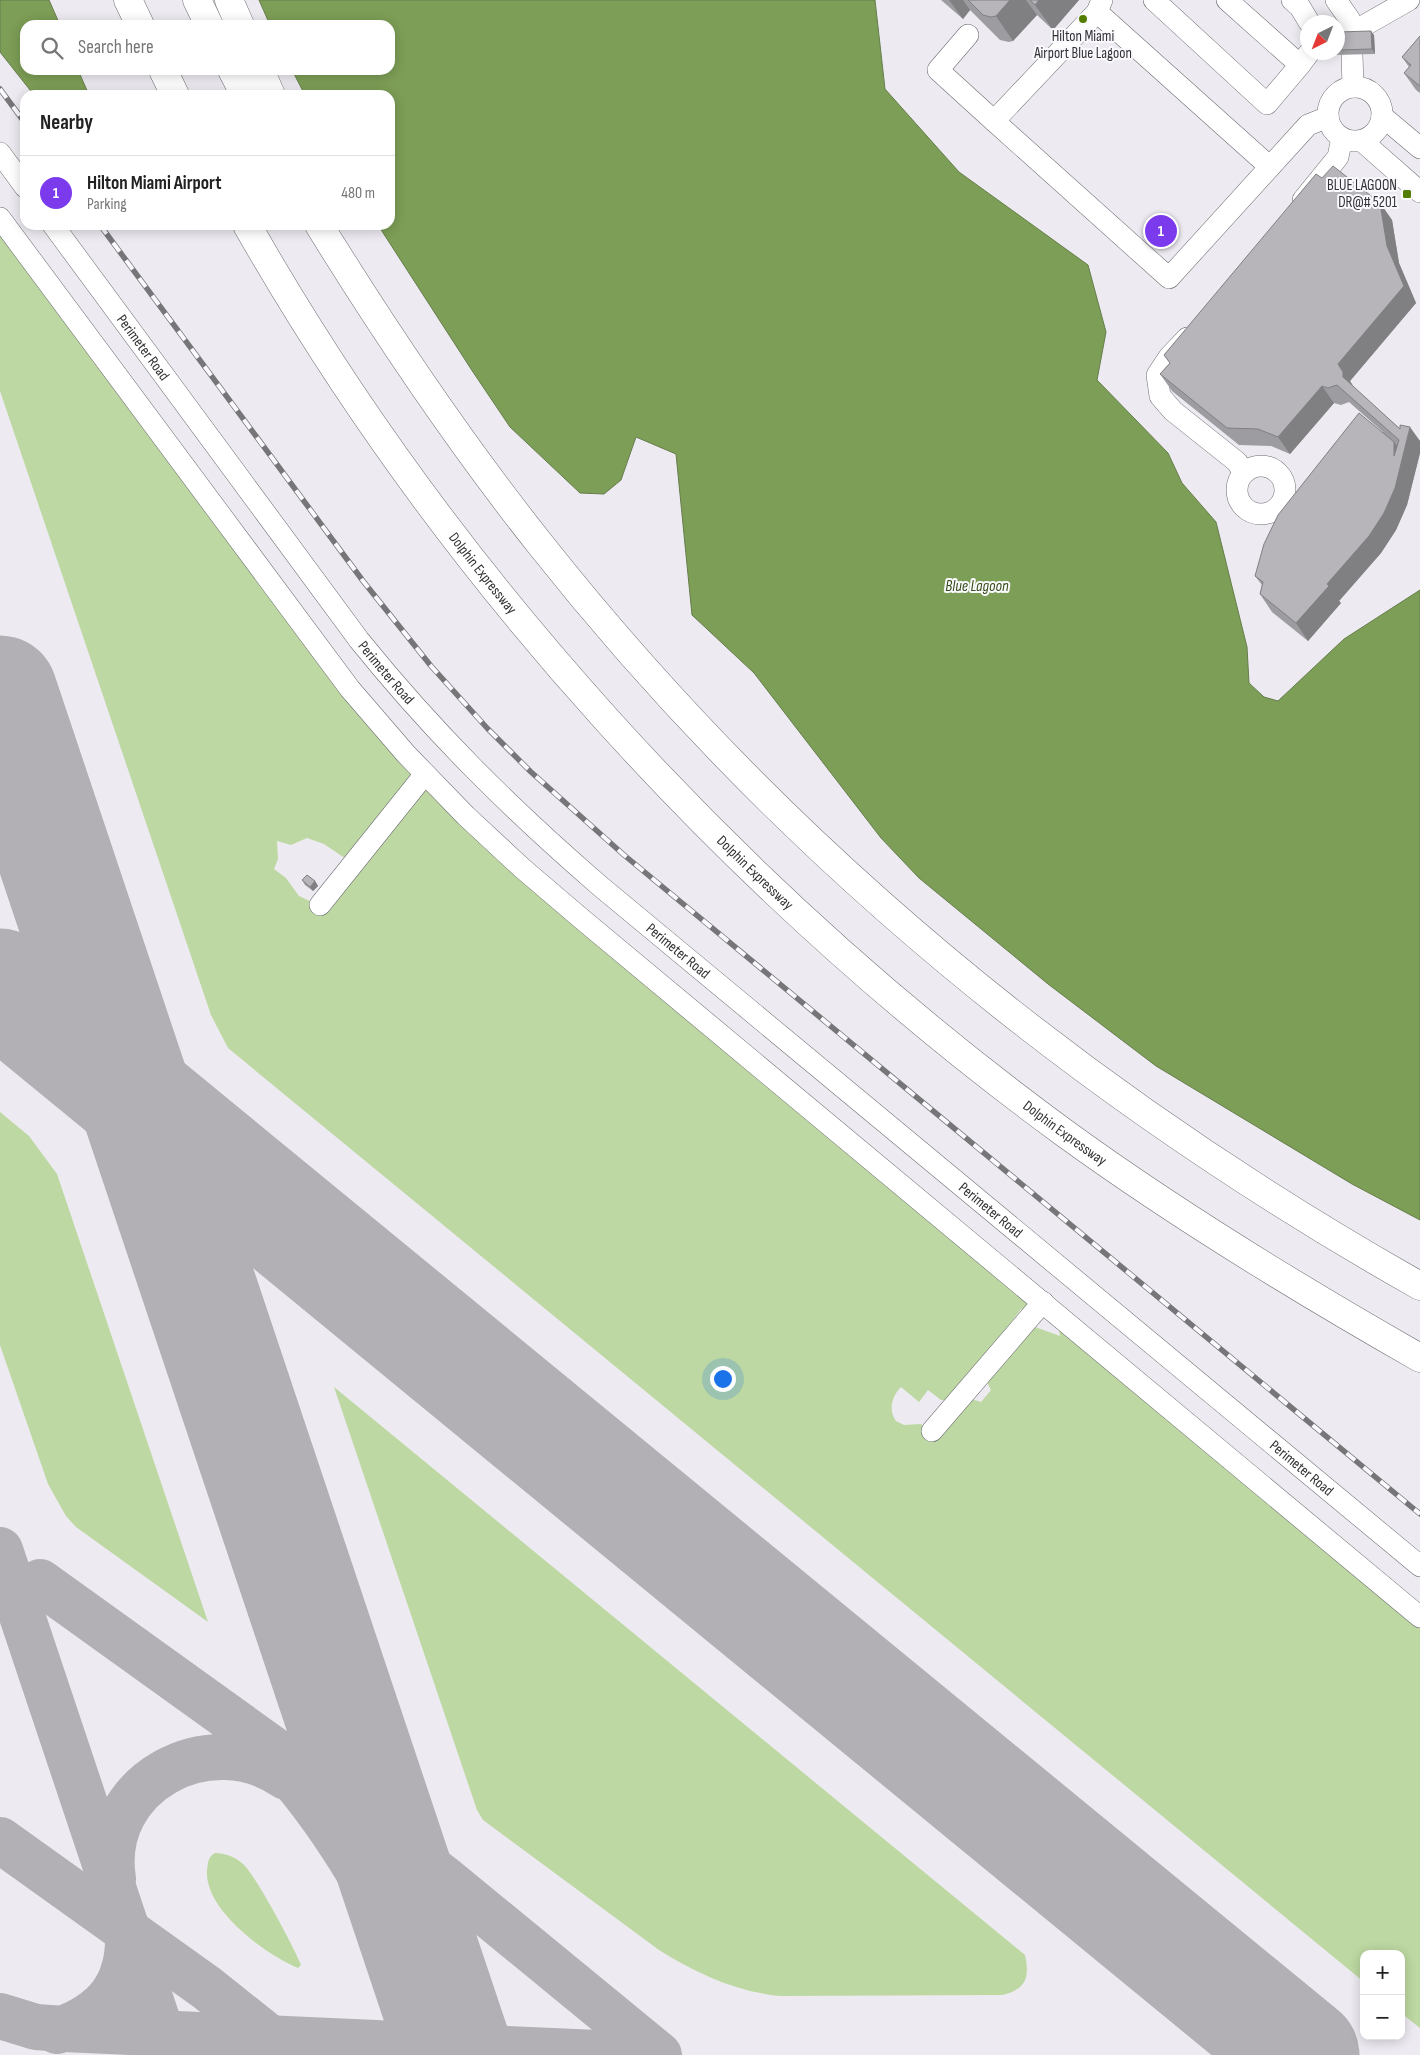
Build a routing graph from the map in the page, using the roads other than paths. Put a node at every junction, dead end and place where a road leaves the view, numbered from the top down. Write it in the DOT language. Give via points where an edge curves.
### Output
graph roads {
  1 [pos="128,0"];
  2 [pos="197,0"];
  3 [pos="229,0"];
  4 [pos="1154,0"];
  5 [pos="1227,0"];
  6 [pos="1292,0"];
  7 [pos="1336,0"];
  8 [pos="1409,0"];
  9 [pos="1100,6"];
  10 [pos="1305,15"];
  11 [pos="138,20"];
  12 [pos="207,20"];
  13 [pos="238,20"];
  14 [pos="968,35"];
  15 [pos="1351,41"];
  16 [pos="1300,54"];
  17 [pos="1303,60"];
  18 [pos="165,75"];
  19 [pos="235,75"];
  20 [pos="262,75"];
  21 [pos="1354,86"];
  22 [pos="173,90"];
  23 [pos="243,90"];
  24 [pos="269,90"];
  25 [pos="1382,116"];
  26 [pos="1328,117"];
  27 [pos="994,121"];
  28 [pos="1352,139"];
  29 [pos="1420,148"];
  30 [pos="0,154"];
  31 [pos="1270,167"];
  32 [pos="20,180"];
  33 [pos="1420,192"];
  34 [pos="1291,214"];
  35 [pos="0,218"];
  36 [pos="57,230"];
  37 [pos="250,230"];
  38 [pos="322,230"];
  39 [pos="332,230"];
  40 [pos="358,290"];
  41 [pos="1198,326"];
  42 [pos="1244,473"];
  43 [pos="425,774"];
  44 [pos="320,905"];
  45 [pos="1420,1286"];
  46 [pos="1043,1302"];
  47 [pos="1420,1358"];
  48 [pos="932,1431"];
  49 [pos="1420,1566"];
  50 [pos="1420,1617"];
  1 -- 11 [label="highway"];
  2 -- 12 [label="highway"];
  3 -- 13 [label="highway"];
  4 -- 17 [label="street" via="1267,104"];
  5 -- 16 [label="street"];
  6 -- 10 [label="street"];
  7 -- 15 [label="street" via="1350,20"];
  8 -- 15 [label="street"];
  9 -- 27 [label="street"];
  9 -- 31 [label="street"];
  14 -- 27 [label="street" via="938,70"];
  15 -- 21 [label="street"];
  18 -- 22 [label="highway"];
  19 -- 23 [label="highway"];
  20 -- 24 [label="highway"];
  21 -- 25 [label="street" via="1371,92 1377,98"];
  21 -- 26 [label="street" via="1345,88 1332,100"];
  25 -- 28 [label="street" via="1375,132"];
  25 -- 29 [label="street"];
  26 -- 28 [label="street" via="1330,126"];
  26 -- 31 [label="street" via="1308,125"];
  27 -- 31 [label="street" via="1169,278"];
  28 -- 33 [label="street"];
  28 -- 34 [label="street"];
  30 -- 32 [label="street"];
  35 -- 43 [label="street" via="332,666"];
  36 -- 49 [label="street, Perimeter Road" via="359,640 467,763 600,886"];
  37 -- 47 [label="highway, Dolphin Expressway" via="350,390 475,561 578,687 650,766 797,912 892,997 1061,1131 1245,1255"];
  38 -- 40 [label="highway"];
  39 -- 40 [label="highway"];
  40 -- 45 [label="highway" via="471,454 578,590 671,698 813,842 927,946 1103,1084 1252,1187"];
  41 -- 42 [label="street" via="1168,357 1157,374 1160,396 1173,411 1237,462"];
  43 -- 44 [label="street"];
  43 -- 46 [label="street" via="522,868"];
  46 -- 48 [label="street"];
  46 -- 50 [label="street"];
}
